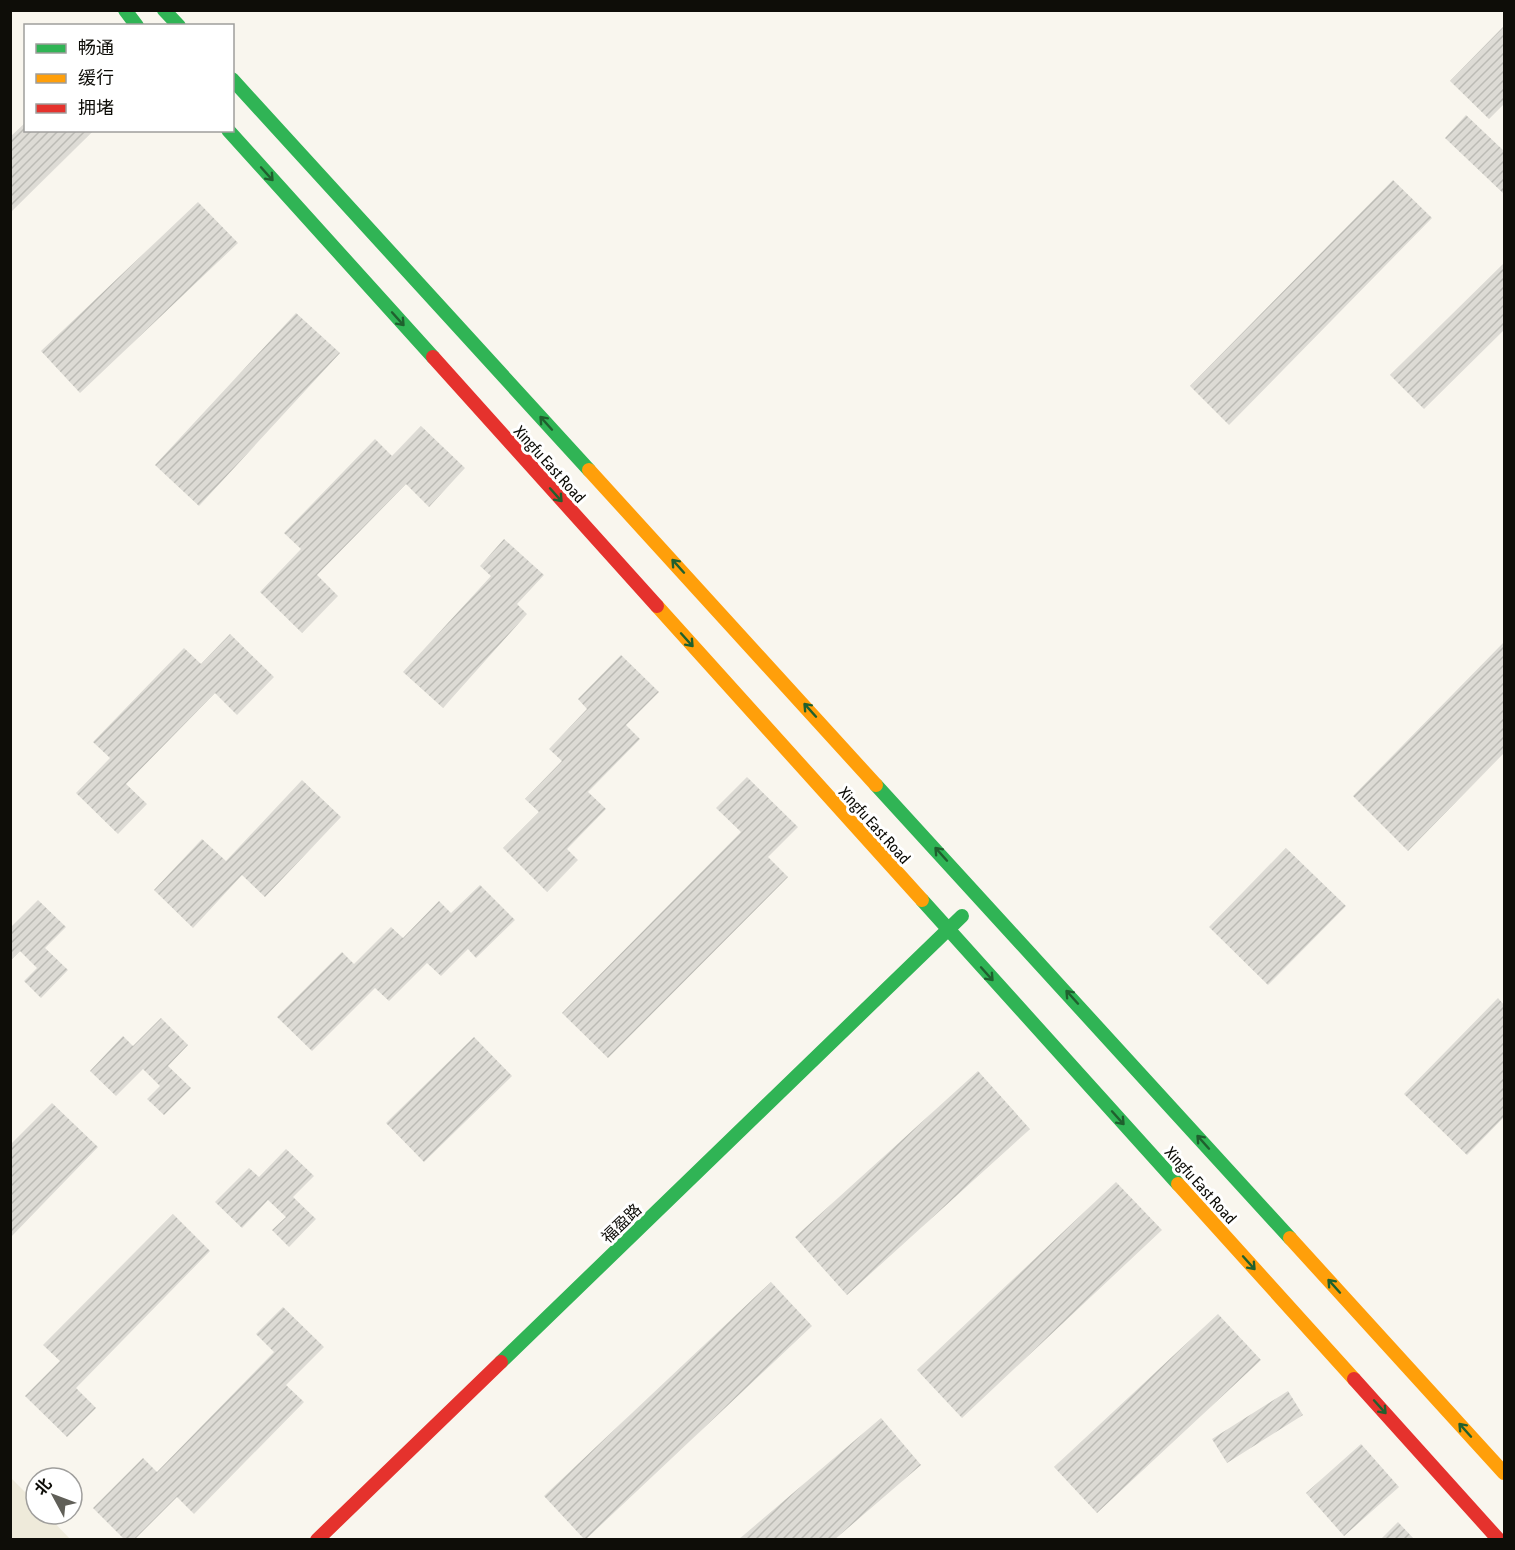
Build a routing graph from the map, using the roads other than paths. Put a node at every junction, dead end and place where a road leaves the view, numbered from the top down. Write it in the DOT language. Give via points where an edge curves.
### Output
graph roads {
  1 [pos="125,10"];
  2 [pos="164,10"];
  3 [pos="136,24"];
  4 [pos="177,24"];
  5 [pos="234,81"];
  6 [pos="230,132"];
  7 [pos="981,897"];
  8 [pos="948,930"];
  9 [pos="1504,1473"];
  10 [pos="317,1539"];
  11 [pos="1499,1539"];
  1 -- 3 [label="street"];
  2 -- 4 [label="street"];
  7 -- 5 [label="street, Xingfu East Road, one-way"];
  6 -- 8 [label="street, Xingfu East Road, one-way"];
  7 -- 8 [label="street, 福盈路"];
  9 -- 7 [label="street, Xingfu East Road, one-way"];
  8 -- 10 [label="street, 福盈路"];
  8 -- 11 [label="street, Xingfu East Road, one-way"];
}
